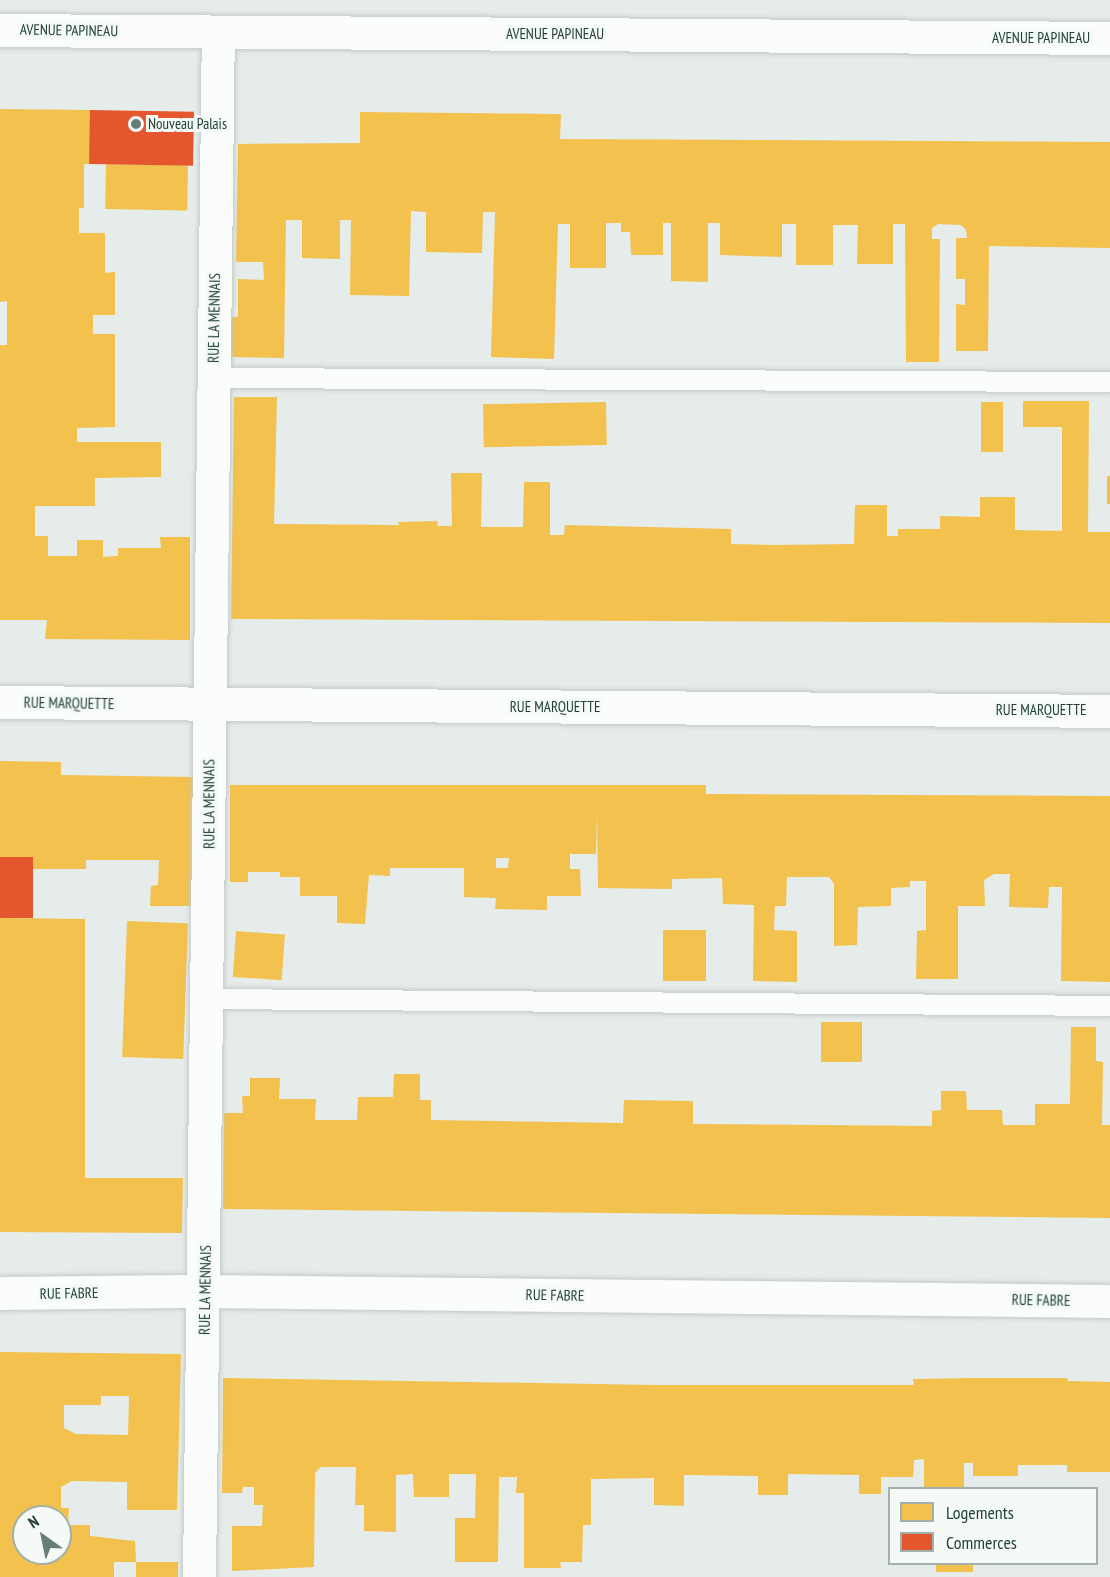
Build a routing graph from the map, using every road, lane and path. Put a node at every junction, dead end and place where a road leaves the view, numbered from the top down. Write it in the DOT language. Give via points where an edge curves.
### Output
graph roads {
  1 [pos="0,30"];
  2 [pos="218,32"];
  3 [pos="1110,38"];
  4 [pos="213,378"];
  5 [pos="1110,382"];
  6 [pos="0,702"];
  7 [pos="210,704"];
  8 [pos="1110,711"];
  9 [pos="207,999"];
  10 [pos="1110,1006"];
  11 [pos="205,1291"];
  12 [pos="0,1293"];
  13 [pos="1110,1301"];
  14 [pos="199,1577"];
  1 -- 2 [label="street, AVENUE PAPINEAU"];
  2 -- 3 [label="street, AVENUE PAPINEAU"];
  2 -- 4 [label="street, RUE LA MENNAIS"];
  4 -- 5 [label="lane"];
  4 -- 7 [label="street, RUE LA MENNAIS"];
  6 -- 7 [label="street, RUE MARQUETTE"];
  7 -- 8 [label="street, RUE MARQUETTE"];
  7 -- 9 [label="street, RUE LA MENNAIS"];
  9 -- 10 [label="lane"];
  9 -- 11 [label="street, RUE LA MENNAIS"];
  11 -- 12 [label="street, RUE FABRE"];
  11 -- 13 [label="street, RUE FABRE"];
  11 -- 14 [label="street, RUE LA MENNAIS"];
}
